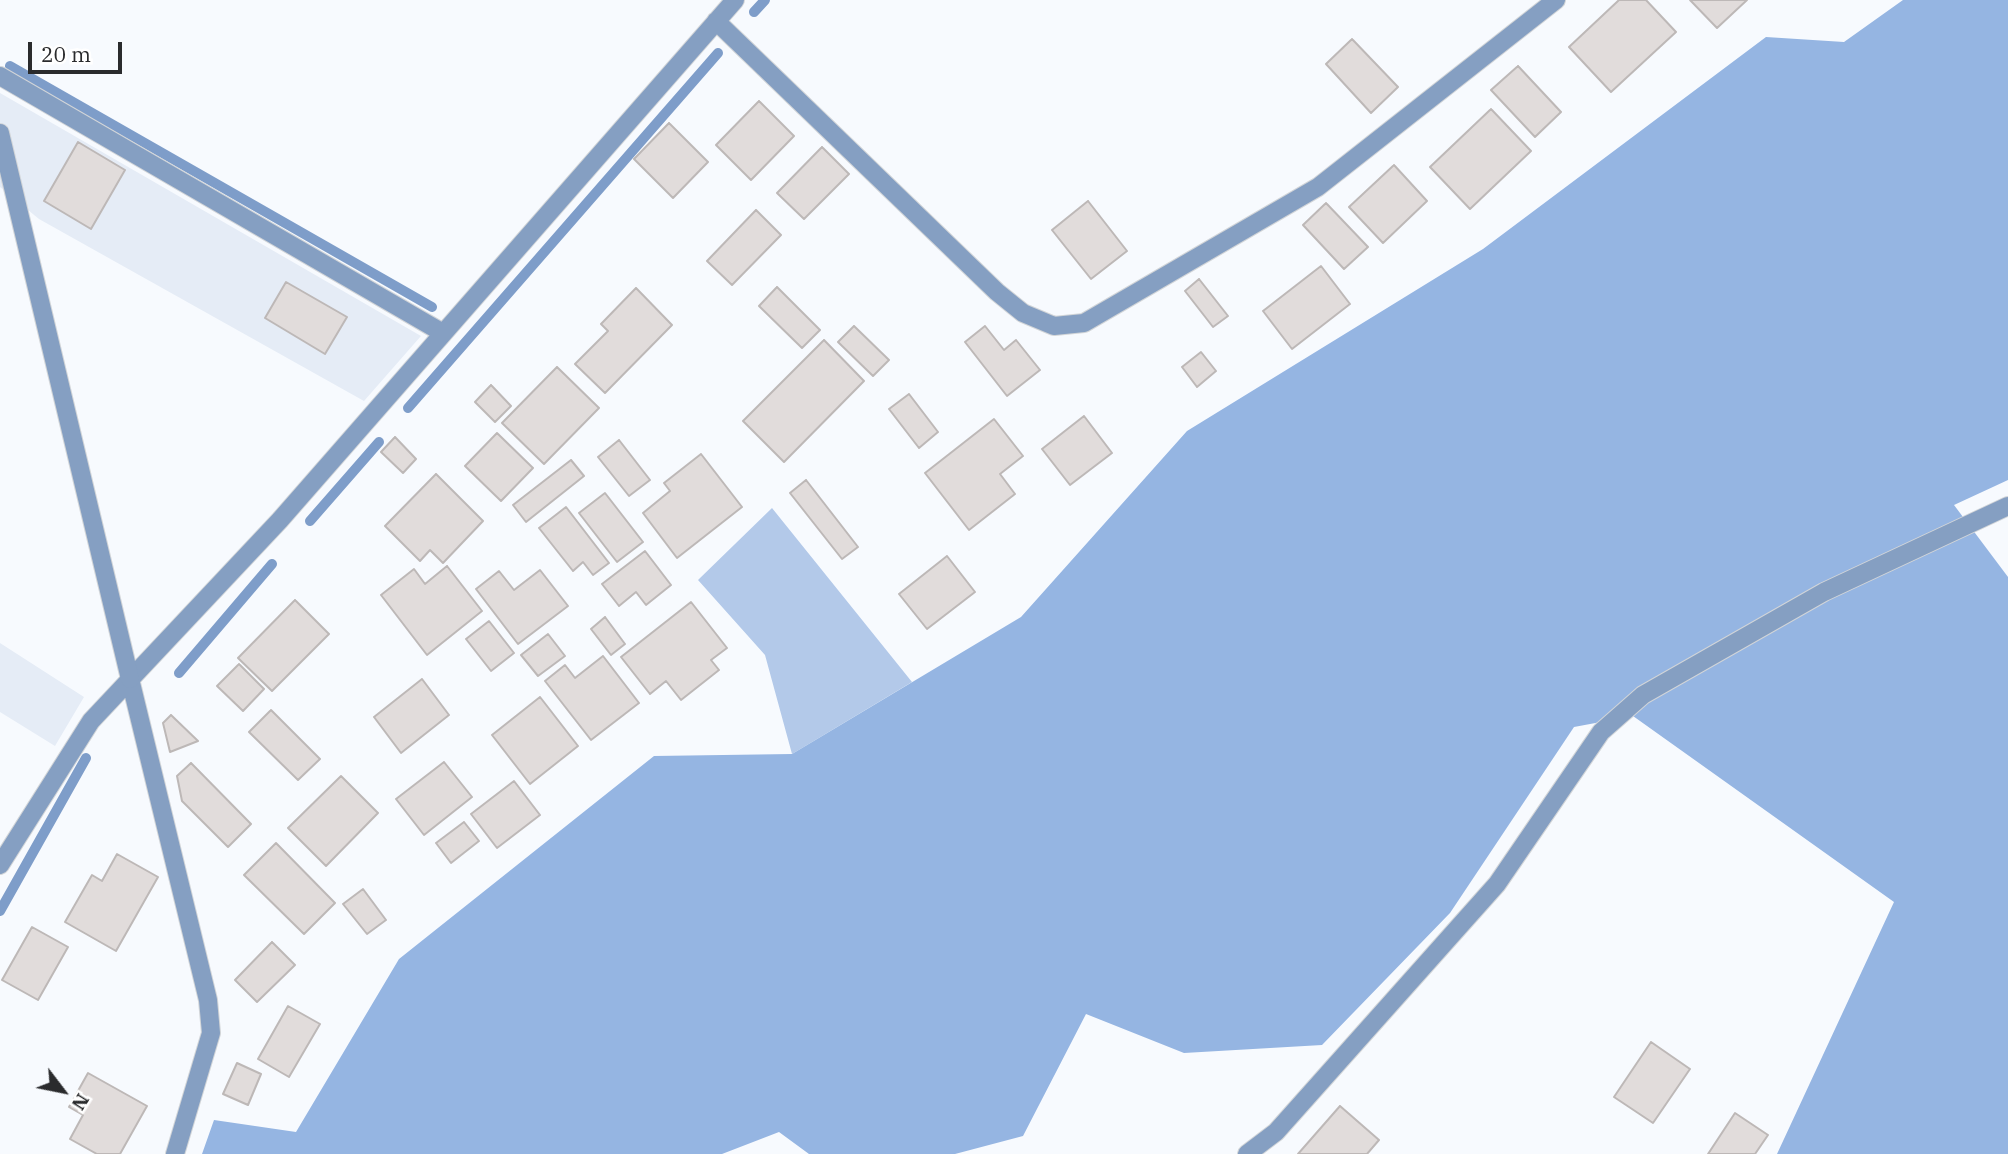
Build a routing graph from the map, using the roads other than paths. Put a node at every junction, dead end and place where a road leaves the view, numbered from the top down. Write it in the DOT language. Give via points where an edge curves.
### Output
graph roads {
  1 [pos="735,0"];
  2 [pos="1556,0"];
  3 [pos="716,21"];
  4 [pos="0,76"];
  5 [pos="0,133"];
  6 [pos="443,333"];
  7 [pos="2008,506"];
  8 [pos="130,680"];
  9 [pos="0,865"];
  10 [pos="175,1154"];
  11 [pos="1247,1154"];
  1 -- 3 [label="street"];
  2 -- 3 [label="street" via="1318,187 1084,323 1054,326 1023,313 998,292"];
  3 -- 6 [label="street"];
  4 -- 6 [label="street"];
  5 -- 8 [label="street"];
  6 -- 8 [label="street" via="280,520"];
  7 -- 11 [label="street" via="1824,592 1643,695 1601,732 1480,905 1276,1132"];
  8 -- 9 [label="street" via="91,721"];
  8 -- 10 [label="street" via="208,1000 211,1033"];
}
